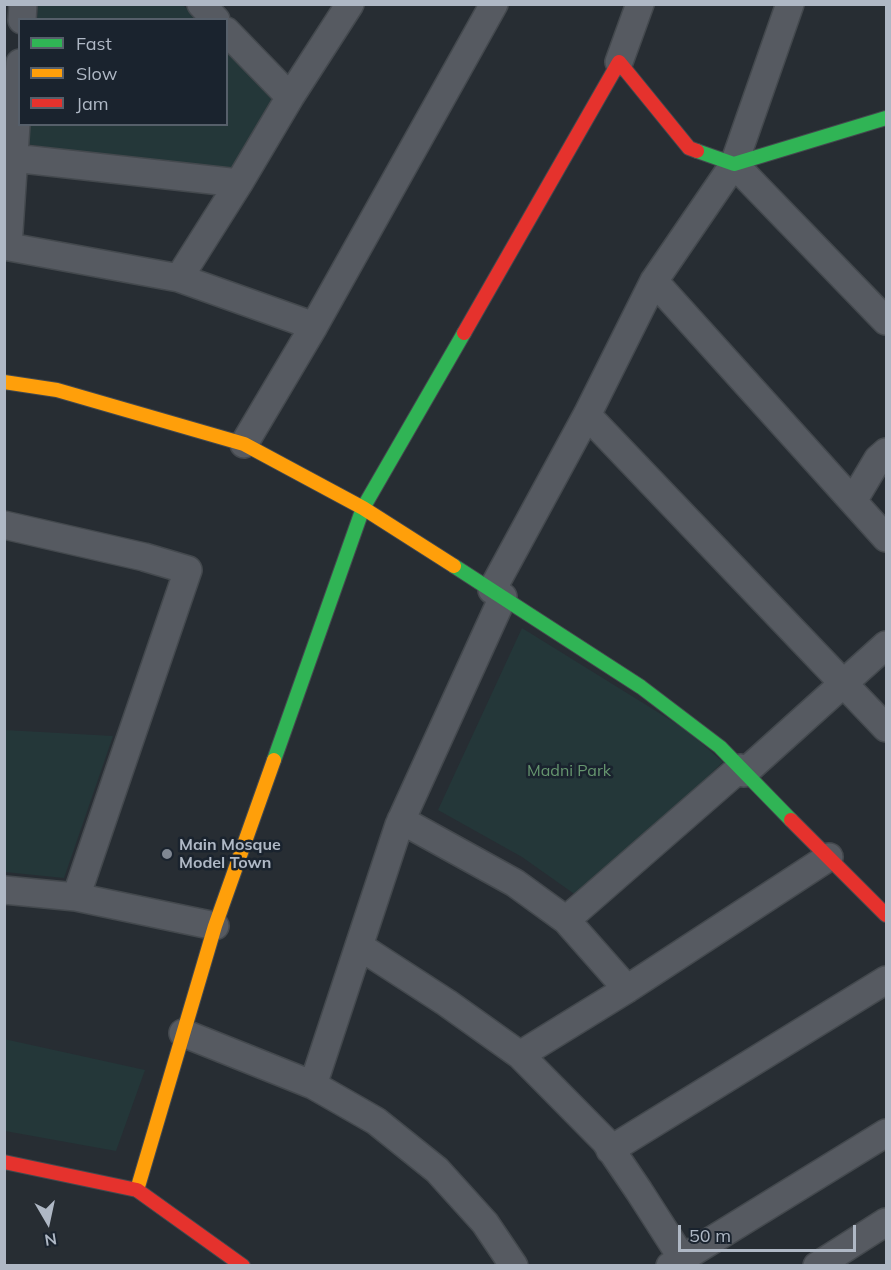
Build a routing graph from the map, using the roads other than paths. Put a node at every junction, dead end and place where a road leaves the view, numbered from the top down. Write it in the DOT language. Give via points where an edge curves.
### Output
graph roads {
  1 [pos="201,4"];
  2 [pos="350,4"];
  3 [pos="495,4"];
  4 [pos="640,4"];
  5 [pos="790,4"];
  6 [pos="214,18"];
  7 [pos="228,33"];
  8 [pos="619,62"];
  9 [pos="18,90"];
  10 [pos="290,97"];
  11 [pos="886,118"];
  12 [pos="13,158"];
  13 [pos="734,164"];
  14 [pos="239,183"];
  15 [pos="6,246"];
  16 [pos="179,278"];
  17 [pos="654,281"];
  18 [pos="886,321"];
  19 [pos="314,326"];
  20 [pos="4,382"];
  21 [pos="587,415"];
  22 [pos="244,444"];
  23 [pos="886,452"];
  24 [pos="853,501"];
  25 [pos="363,508"];
  26 [pos="4,525"];
  27 [pos="886,538"];
  28 [pos="497,593"];
  29 [pos="886,645"];
  30 [pos="844,683"];
  31 [pos="886,728"];
  32 [pos="742,770"];
  33 [pos="401,820"];
  34 [pos="829,857"];
  35 [pos="4,890"];
  36 [pos="76,897"];
  37 [pos="886,915"];
  38 [pos="566,920"];
  39 [pos="215,926"];
  40 [pos="359,946"];
  41 [pos="886,980"];
  42 [pos="627,988"];
  43 [pos="183,1033"];
  44 [pos="520,1055"];
  45 [pos="313,1084"];
  46 [pos="886,1133"];
  47 [pos="610,1150"];
  48 [pos="4,1162"];
  49 [pos="137,1190"];
  50 [pos="886,1222"];
  51 [pos="676,1262"];
  52 [pos="243,1266"];
  53 [pos="514,1266"];
  54 [pos="817,1266"];
  1 -- 6 [label="street"];
  2 -- 10 [label="street"];
  3 -- 19 [label="street"];
  4 -- 8 [label="street"];
  5 -- 13 [label="street"];
  7 -- 10 [label="street"];
  8 -- 13 [label="street" via="689,148"];
  8 -- 25 [label="street"];
  9 -- 12 [label="street"];
  10 -- 14 [label="street"];
  11 -- 13 [label="street"];
  12 -- 14 [label="street"];
  12 -- 15 [label="street"];
  13 -- 17 [label="street"];
  13 -- 18 [label="street"];
  14 -- 16 [label="street"];
  15 -- 16 [label="street"];
  16 -- 19 [label="street"];
  17 -- 21 [label="street"];
  17 -- 24 [label="street"];
  19 -- 22 [label="street"];
  20 -- 22 [label="street" via="57,390"];
  21 -- 28 [label="street"];
  21 -- 30 [label="street"];
  22 -- 25 [label="street"];
  23 -- 24 [label="street"];
  24 -- 27 [label="street"];
  25 -- 28 [label="street"];
  25 -- 39 [label="street"];
  26 -- 36 [label="street" via="188,570"];
  28 -- 32 [label="street" via="641,687 720,747"];
  28 -- 33 [label="street"];
  29 -- 30 [label="street"];
  30 -- 31 [label="street"];
  30 -- 32 [label="street"];
  32 -- 34 [label="street"];
  32 -- 38 [label="street"];
  33 -- 38 [label="street" via="515,883"];
  33 -- 40 [label="street"];
  34 -- 37 [label="street"];
  34 -- 42 [label="street"];
  35 -- 36 [label="street"];
  36 -- 39 [label="street"];
  38 -- 42 [label="street"];
  39 -- 43 [label="street"];
  40 -- 44 [label="street"];
  40 -- 45 [label="street"];
  41 -- 47 [label="street"];
  42 -- 44 [label="street"];
  43 -- 45 [label="street"];
  43 -- 49 [label="street"];
  44 -- 47 [label="street"];
  45 -- 53 [label="street" via="376,1121 437,1170 485,1223"];
  46 -- 51 [label="street"];
  47 -- 51 [label="street" via="639,1191"];
  48 -- 49 [label="street"];
  49 -- 52 [label="street"];
  50 -- 54 [label="street"];
}
